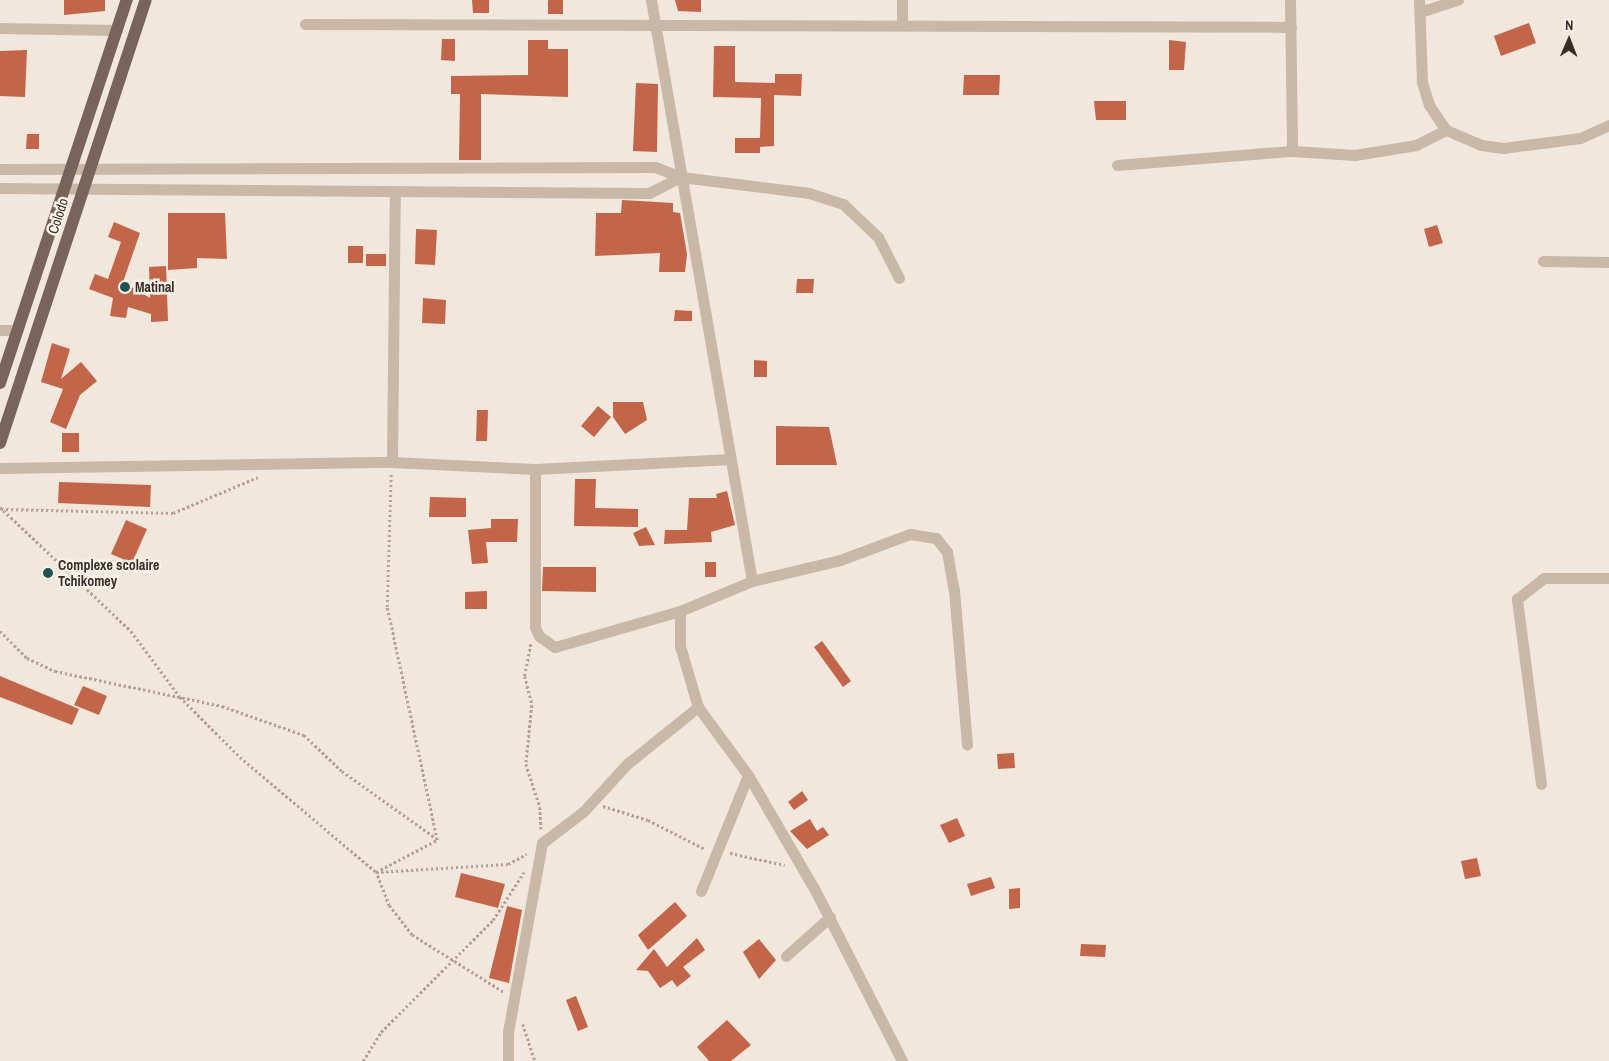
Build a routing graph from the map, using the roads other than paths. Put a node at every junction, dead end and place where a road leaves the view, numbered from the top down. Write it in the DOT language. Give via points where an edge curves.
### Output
graph roads {
  1 [pos="127,0"];
  2 [pos="146,0"];
  3 [pos="651,0"];
  4 [pos="902,0"];
  5 [pos="1290,0"];
  6 [pos="1458,0"];
  7 [pos="1420,6"];
  8 [pos="305,24"];
  9 [pos="902,25"];
  10 [pos="656,26"];
  11 [pos="0,28"];
  12 [pos="1291,28"];
  13 [pos="117,30"];
  14 [pos="1609,125"];
  15 [pos="1446,130"];
  16 [pos="1292,152"];
  17 [pos="1117,165"];
  18 [pos="0,169"];
  19 [pos="68,172"];
  20 [pos="90,172"];
  21 [pos="680,177"];
  22 [pos="0,188"];
  23 [pos="63,188"];
  24 [pos="83,189"];
  25 [pos="395,192"];
  26 [pos="1543,261"];
  27 [pos="1609,262"];
  28 [pos="899,278"];
  29 [pos="0,330"];
  30 [pos="17,330"];
  31 [pos="0,383"];
  32 [pos="0,443"];
  33 [pos="731,459"];
  34 [pos="392,462"];
  35 [pos="0,468"];
  36 [pos="535,469"];
  37 [pos="1609,578"];
  38 [pos="752,581"];
  39 [pos="680,611"];
  40 [pos="698,708"];
  41 [pos="967,744"];
  42 [pos="748,775"];
  43 [pos="1541,784"];
  44 [pos="701,891"];
  45 [pos="830,918"];
  46 [pos="786,956"];
  47 [pos="508,1061"];
  48 [pos="902,1061"];
  1 -- 13 [label="main road, Colodo"];
  2 -- 20 [label="main road, Colodo"];
  3 -- 10 [label="street"];
  4 -- 9 [label="street"];
  5 -- 12 [label="street"];
  6 -- 7 [label="street"];
  7 -- 15 [label="street" via="1422,82 1429,105"];
  8 -- 10 [label="street"];
  9 -- 10 [label="street"];
  9 -- 12 [label="street"];
  10 -- 21 [label="street"];
  11 -- 13 [label="street"];
  12 -- 16 [label="street"];
  13 -- 19 [label="main road, Colodo"];
  14 -- 15 [label="street" via="1580,138 1503,148 1481,145"];
  15 -- 16 [label="street" via="1416,145 1382,152 1324,156"];
  16 -- 17 [label="street"];
  18 -- 19 [label="street"];
  19 -- 20 [label="street"];
  19 -- 23 [label="main road, Colodo"];
  20 -- 21 [label="street" via="395,166 655,167"];
  20 -- 24 [label="main road, Colodo"];
  21 -- 25 [label="street" via="649,193"];
  21 -- 28 [label="street" via="809,193 843,204 878,237"];
  21 -- 33 [label="street"];
  22 -- 23 [label="street"];
  23 -- 24 [label="street"];
  23 -- 30 [label="main road, Colodo"];
  24 -- 25 [label="street"];
  24 -- 32 [label="main road, Colodo"];
  25 -- 34 [label="street"];
  26 -- 27 [label="street"];
  29 -- 30 [label="street"];
  30 -- 31 [label="main road, Colodo"];
  33 -- 36 [label="street"];
  33 -- 38 [label="street"];
  34 -- 35 [label="street"];
  34 -- 36 [label="street"];
  36 -- 39 [label="street" via="535,627 546,643 566,647"];
  37 -- 43 [label="street" via="1544,578 1517,599"];
  38 -- 39 [label="street"];
  38 -- 41 [label="street" via="840,560 910,534 936,538 947,552 954,590"];
  39 -- 40 [label="street" via="680,646"];
  40 -- 42 [label="street"];
  40 -- 47 [label="street" via="627,764 584,812 542,842 514,999"];
  42 -- 44 [label="street"];
  42 -- 45 [label="street"];
  45 -- 46 [label="street"];
  45 -- 48 [label="street"];
}
